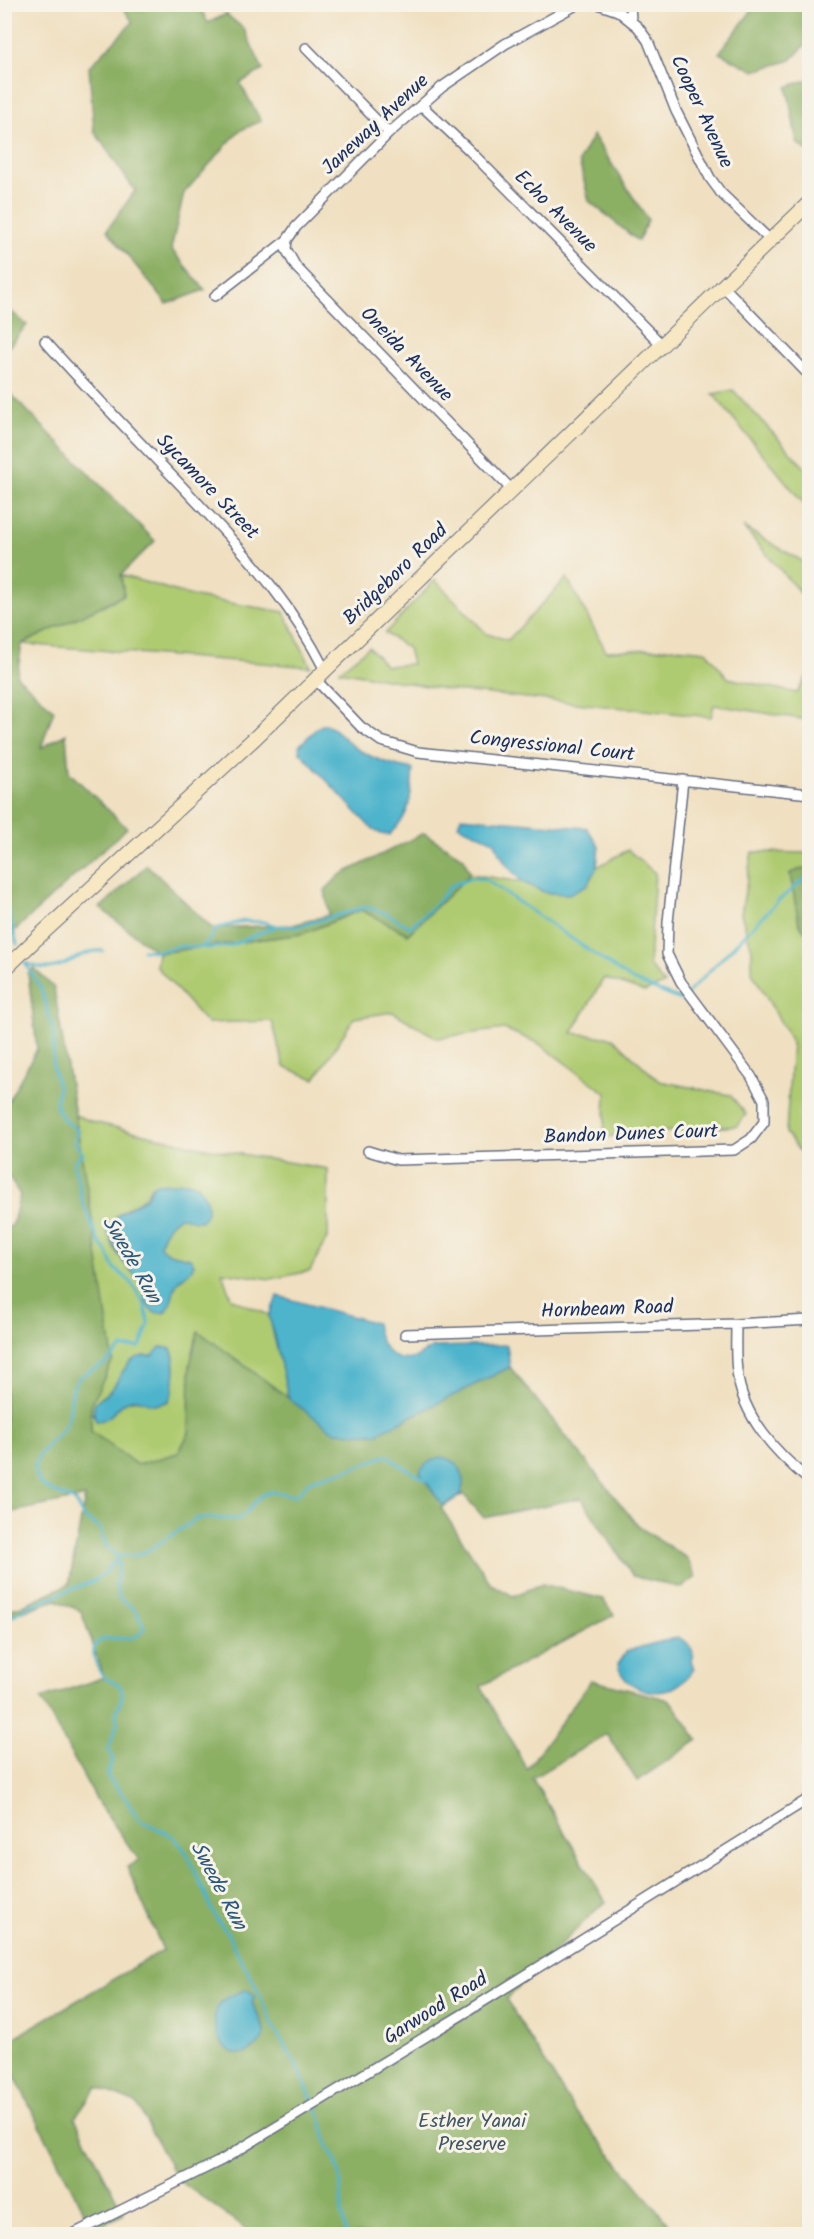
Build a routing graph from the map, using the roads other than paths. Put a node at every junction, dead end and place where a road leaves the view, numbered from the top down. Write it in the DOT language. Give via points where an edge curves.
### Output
graph roads {
  1 [pos="578,4"];
  2 [pos="598,4"];
  3 [pos="630,4"];
  4 [pos="631,20"];
  5 [pos="306,48"];
  6 [pos="421,105"];
  7 [pos="389,133"];
  8 [pos="810,202"];
  9 [pos="287,240"];
  10 [pos="770,240"];
  11 [pos="723,286"];
  12 [pos="215,296"];
  13 [pos="45,342"];
  14 [pos="662,345"];
  15 [pos="810,375"];
  16 [pos="511,489"];
  17 [pos="321,675"];
  18 [pos="682,780"];
  19 [pos="810,795"];
  20 [pos="4,970"];
  21 [pos="368,1151"];
  22 [pos="810,1320"];
  23 [pos="736,1324"];
  24 [pos="405,1334"];
  25 [pos="810,1481"];
  26 [pos="810,1798"];
  27 [pos="73,2235"];
  1 -- 6 [label="street, Janeway Avenue" via="469,67"];
  2 -- 4 [label="street"];
  3 -- 4 [label="street"];
  4 -- 10 [label="street, Cooper Avenue" via="648,41 676,111 710,178"];
  5 -- 7 [label="street"];
  6 -- 7 [label="street, Janeway Avenue"];
  6 -- 14 [label="street, Echo Avenue"];
  7 -- 9 [label="street, Janeway Avenue"];
  8 -- 10 [label="main road, Bridgeboro Road"];
  9 -- 12 [label="street, Janeway Avenue"];
  9 -- 16 [label="street, Oneida Avenue" via="286,249 296,267"];
  10 -- 11 [label="main road, Bridgeboro Road"];
  11 -- 14 [label="main road, Bridgeboro Road"];
  11 -- 15 [label="street"];
  13 -- 17 [label="street, Sycamore Street" via="249,557 308,637"];
  14 -- 16 [label="main road, Bridgeboro Road"];
  16 -- 17 [label="main road, Bridgeboro Road"];
  17 -- 18 [label="street, Congressional Court" via="361,728 381,741 418,752"];
  17 -- 20 [label="main road, Bridgeboro Road"];
  18 -- 19 [label="street, Congressional Court"];
  18 -- 21 [label="street, Bandon Dunes Court" via="667,954 681,982 751,1076 764,1100 764,1122 751,1139 734,1150 398,1160"];
  22 -- 23 [label="street, Hornbeam Road"];
  23 -- 24 [label="street, Hornbeam Road"];
  23 -- 25 [label="street" via="737,1372 750,1413 768,1440"];
  26 -- 27 [label="street, Garwood Road" via="320,2102 222,2160"];
}
